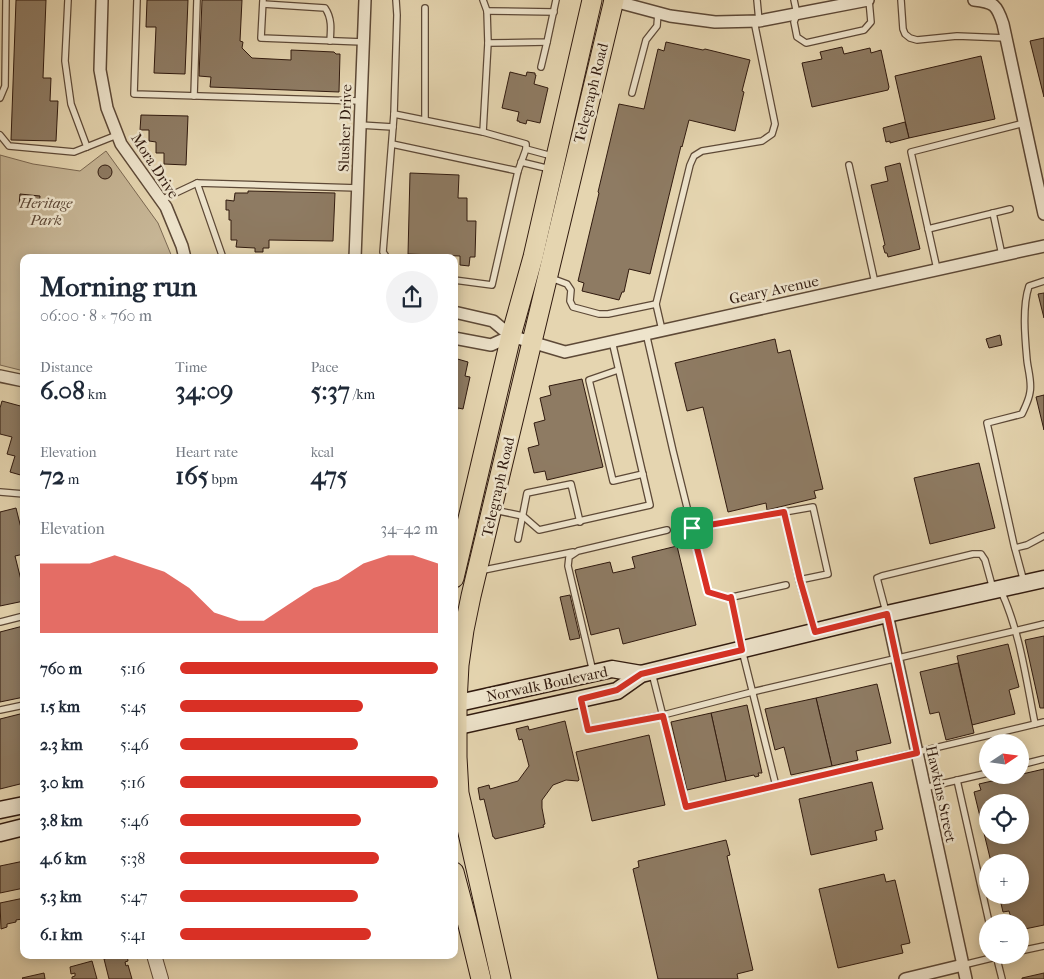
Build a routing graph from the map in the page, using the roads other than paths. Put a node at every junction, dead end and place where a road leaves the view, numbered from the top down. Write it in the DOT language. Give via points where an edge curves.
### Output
graph roads {
  1 [pos="68,0"];
  2 [pos="102,0"];
  3 [pos="137,0"];
  4 [pos="197,0"];
  5 [pos="365,0"];
  6 [pos="396,0"];
  7 [pos="483,0"];
  8 [pos="556,0"];
  9 [pos="592,0"];
  10 [pos="613,0"];
  11 [pos="757,0"];
  12 [pos="794,0"];
  13 [pos="869,0"];
  14 [pos="901,0"];
  15 [pos="974,0"];
  16 [pos="263,2"];
  17 [pos="4,3"];
  18 [pos="1000,5"];
  19 [pos="425,8"];
  20 [pos="486,11"];
  21 [pos="554,12"];
  22 [pos="658,13"];
  23 [pos="797,14"];
  24 [pos="756,21"];
  25 [pos="1006,38"];
  26 [pos="330,41"];
  27 [pos="364,42"];
  28 [pos="547,42"];
  29 [pos="488,43"];
  30 [pos="541,67"];
  31 [pos="632,93"];
  32 [pos="194,96"];
  33 [pos="0,98"];
  34 [pos="361,101"];
  35 [pos="394,114"];
  36 [pos="425,120"];
  37 [pos="1024,123"];
  38 [pos="360,124"];
  39 [pos="393,127"];
  40 [pos="483,132"];
  41 [pos="0,135"];
  42 [pos="118,135"];
  43 [pos="392,144"];
  44 [pos="86,147"];
  45 [pos="526,149"];
  46 [pos="521,162"];
  47 [pos="555,163"];
  48 [pos="849,165"];
  49 [pos="518,171"];
  50 [pos="197,183"];
  51 [pos="358,188"];
  52 [pos="1042,193"];
  53 [pos="161,200"];
  54 [pos="1010,209"];
  55 [pos="993,213"];
  56 [pos="1044,214"];
  57 [pos="928,229"];
  58 [pos="1044,246"];
  59 [pos="183,254"];
  60 [pos="222,254"];
  61 [pos="356,254"];
  62 [pos="384,254"];
  63 [pos="1002,255"];
  64 [pos="937,269"];
  65 [pos="547,277"];
  66 [pos="458,281"];
  67 [pos="1044,281"];
  68 [pos="875,283"];
  69 [pos="656,304"];
  70 [pos="458,313"];
  71 [pos="662,330"];
  72 [pos="646,334"];
  73 [pos="511,336"];
  74 [pos="458,339"];
  75 [pos="612,341"];
  76 [pos="531,342"];
  77 [pos="618,370"];
  78 [pos="0,376"];
  79 [pos="20,380"];
  80 [pos="643,474"];
  81 [pos="0,492"];
  82 [pos="20,494"];
  83 [pos="492,510"];
  84 [pos="784,512"];
  85 [pos="523,516"];
  86 [pos="580,522"];
  87 [pos="692,528"];
  88 [pos="667,530"];
  89 [pos="1044,536"];
  90 [pos="518,539"];
  91 [pos="1015,548"];
  92 [pos="580,550"];
  93 [pos="458,561"];
  94 [pos="477,571"];
  95 [pos="800,580"];
  96 [pos="1044,580"];
  97 [pos="1025,584"];
  98 [pos="786,585"];
  99 [pos="997,590"];
  100 [pos="731,597"];
  101 [pos="887,614"];
  102 [pos="20,617"];
  103 [pos="0,622"];
  104 [pos="1044,624"];
  105 [pos="1016,631"];
  106 [pos="815,632"];
  107 [pos="742,650"];
  108 [pos="896,659"];
  109 [pos="646,673"];
  110 [pos="593,674"];
  111 [pos="458,675"];
  112 [pos="752,692"];
  113 [pos="581,699"];
  114 [pos="458,703"];
  115 [pos="20,706"];
  116 [pos="0,710"];
  117 [pos="663,716"];
  118 [pos="1044,722"];
  119 [pos="1035,724"];
  120 [pos="458,726"];
  121 [pos="917,753"];
  122 [pos="1044,759"];
  123 [pos="1029,763"];
  124 [pos="458,775"];
  125 [pos="979,775"];
  126 [pos="957,780"];
  127 [pos="776,786"];
  128 [pos="924,788"];
  129 [pos="20,806"];
  130 [pos="0,810"];
  131 [pos="20,828"];
  132 [pos="0,833"];
  133 [pos="458,886"];
  134 [pos="987,914"];
  135 [pos="1044,946"];
  136 [pos="1029,950"];
  137 [pos="155,959"];
  138 [pos="979,961"];
  139 [pos="998,964"];
  140 [pos="963,965"];
  141 [pos="161,979"];
  142 [pos="481,979"];
  143 [pos="501,979"];
  144 [pos="906,979"];
  145 [pos="966,979"];
  146 [pos="1002,979"];
  1 -- 44 [label="lane" via="65,61 71,104"];
  2 -- 42 [label="street, Mora Drive" via="100,70 107,108"];
  3 -- 32 [label="lane" via="134,94"];
  4 -- 32 [label="lane"];
  5 -- 27 [label="street, Slusher Drive"];
  6 -- 35 [label="lane"];
  7 -- 20 [label="lane"];
  8 -- 21 [label="lane"];
  9 -- 47 [label="main road, Telegraph Road"];
  10 -- 22 [label="street"];
  10 -- 65 [label="main road, Telegraph Road"];
  11 -- 24 [label="lane"];
  12 -- 23 [label="lane"];
  13 -- 23 [label="street"];
  13 -- 23 [label="lane" via="871,22 864,30 806,43 797,37 794,22"];
  14 -- 25 [label="lane" via="901,21 905,34 910,38"];
  15 -- 18 [label="street"];
  16 -- 26 [label="lane" via="325,8 331,24"];
  16 -- 26 [label="lane" via="261,38"];
  17 -- 33 [label="lane" via="5,86"];
  18 -- 25 [label="street"];
  19 -- 36 [label="lane"];
  20 -- 21 [label="lane"];
  20 -- 29 [label="lane"];
  21 -- 28 [label="lane"];
  22 -- 24 [label="street" via="715,22"];
  22 -- 31 [label="lane" via="657,26 646,40"];
  23 -- 24 [label="street"];
  24 -- 69 [label="lane" via="775,124 772,134 762,141 702,151 694,156"];
  25 -- 37 [label="street"];
  26 -- 27 [label="lane"];
  27 -- 34 [label="street, Slusher Drive"];
  28 -- 29 [label="lane"];
  28 -- 30 [label="lane"];
  29 -- 40 [label="lane"];
  32 -- 34 [label="lane"];
  34 -- 38 [label="street, Slusher Drive"];
  35 -- 36 [label="lane"];
  35 -- 39 [label="lane"];
  36 -- 40 [label="lane"];
  37 -- 52 [label="street"];
  37 -- 57 [label="lane" via="910,152"];
  38 -- 39 [label="lane"];
  38 -- 51 [label="street, Slusher Drive"];
  39 -- 43 [label="lane"];
  40 -- 45 [label="lane" via="526,144"];
  41 -- 44 [label="lane" via="9,146 74,152"];
  42 -- 44 [label="lane"];
  42 -- 53 [label="street, Mora Drive"];
  43 -- 49 [label="lane"];
  43 -- 62 [label="lane"];
  45 -- 46 [label="lane"];
  45 -- 47 [label="lane"];
  46 -- 47 [label="lane"];
  46 -- 49 [label="lane"];
  47 -- 73 [label="main road, Telegraph Road"];
  48 -- 68 [label="lane"];
  49 -- 66 [label="lane" via="492,285"];
  50 -- 51 [label="lane"];
  50 -- 53 [label="lane"];
  50 -- 60 [label="lane"];
  51 -- 61 [label="street, Slusher Drive"];
  52 -- 56 [label="street"];
  53 -- 59 [label="street, Mora Drive"];
  54 -- 55 [label="lane"];
  55 -- 57 [label="lane"];
  55 -- 63 [label="lane"];
  57 -- 64 [label="lane"];
  58 -- 63 [label="street, Geary Avenue"];
  63 -- 64 [label="street, Geary Avenue"];
  64 -- 68 [label="street, Geary Avenue"];
  65 -- 69 [label="lane" via="568,284 573,307 599,314"];
  65 -- 76 [label="main road, Telegraph Road"];
  67 -- 91 [label="lane" via="1029,286 1027,292 1025,311 1031,389 1028,400 1022,414 987,423"];
  68 -- 71 [label="street, Geary Avenue"];
  69 -- 71 [label="lane"];
  70 -- 73 [label="street" via="493,321"];
  71 -- 72 [label="street, Geary Avenue"];
  72 -- 75 [label="street, Geary Avenue"];
  72 -- 87 [label="lane"];
  73 -- 74 [label="street" via="491,345"];
  73 -- 76 [label="street, Geary Avenue"];
  73 -- 93 [label="main road, Telegraph Road"];
  75 -- 76 [label="street, Geary Avenue" via="565,352"];
  75 -- 77 [label="lane"];
  76 -- 83 [label="main road, Telegraph Road"];
  77 -- 80 [label="lane"];
  77 -- 80 [label="lane" via="589,380 613,481"];
  78 -- 79 [label="street"];
  80 -- 86 [label="lane" via="650,505"];
  81 -- 82 [label="lane"];
  83 -- 85 [label="lane"];
  83 -- 94 [label="main road, Telegraph Road"];
  84 -- 87 [label="lane"];
  84 -- 95 [label="lane"];
  84 -- 95 [label="lane" via="813,507 828,574"];
  85 -- 86 [label="lane" via="539,530"];
  85 -- 86 [label="lane" via="527,493 571,484"];
  85 -- 90 [label="lane"];
  87 -- 100 [label="lane" via="708,592"];
  88 -- 92 [label="lane"];
  89 -- 91 [label="lane"];
  91 -- 97 [label="lane"];
  92 -- 94 [label="lane"];
  92 -- 110 [label="lane" via="569,556 568,566"];
  94 -- 111 [label="main road, Telegraph Road"];
  95 -- 106 [label="lane"];
  96 -- 97 [label="main road, Norwalk Boulevard"];
  97 -- 99 [label="main road, Norwalk Boulevard"];
  98 -- 100 [label="lane"];
  99 -- 101 [label="main road, Norwalk Boulevard"];
  99 -- 101 [label="lane" via="985,560 980,554 972,554 877,578"];
  99 -- 105 [label="lane" via="1009,608"];
  100 -- 107 [label="lane"];
  101 -- 106 [label="main road, Norwalk Boulevard"];
  101 -- 108 [label="street, Hawkins Street"];
  102 -- 103 [label="lane"];
  104 -- 105 [label="lane"];
  105 -- 108 [label="lane"];
  105 -- 119 [label="lane"];
  106 -- 107 [label="main road, Norwalk Boulevard"];
  107 -- 109 [label="main road, Norwalk Boulevard"];
  107 -- 112 [label="lane"];
  108 -- 112 [label="lane"];
  108 -- 121 [label="street, Hawkins Street"];
  109 -- 110 [label="main road, Norwalk Boulevard" via="612,669"];
  109 -- 113 [label="main road, Norwalk Boulevard" via="617,690"];
  109 -- 117 [label="lane"];
  110 -- 114 [label="main road, Norwalk Boulevard"];
  112 -- 117 [label="lane"];
  112 -- 127 [label="lane"];
  113 -- 117 [label="lane" via="588,730"];
  113 -- 120 [label="main road, Norwalk Boulevard"];
  115 -- 116 [label="lane"];
  117 -- 127 [label="lane" via="686,807"];
  118 -- 119 [label="lane"];
  119 -- 121 [label="lane"];
  121 -- 127 [label="lane"];
  121 -- 128 [label="street, Hawkins Street"];
  122 -- 123 [label="lane"];
  124 -- 143 [label="main road, Telegraph Road"];
  125 -- 126 [label="lane"];
  126 -- 128 [label="lane"];
  126 -- 134 [label="lane"];
  128 -- 140 [label="street, Hawkins Street"];
  129 -- 130 [label="main road"];
  131 -- 132 [label="main road"];
  133 -- 142 [label="main road"];
  135 -- 136 [label="lane"];
  137 -- 141 [label="street"];
  138 -- 140 [label="lane"];
  139 -- 146 [label="lane"];
  140 -- 144 [label="street"];
  140 -- 145 [label="street, Hawkins Street"];
}
